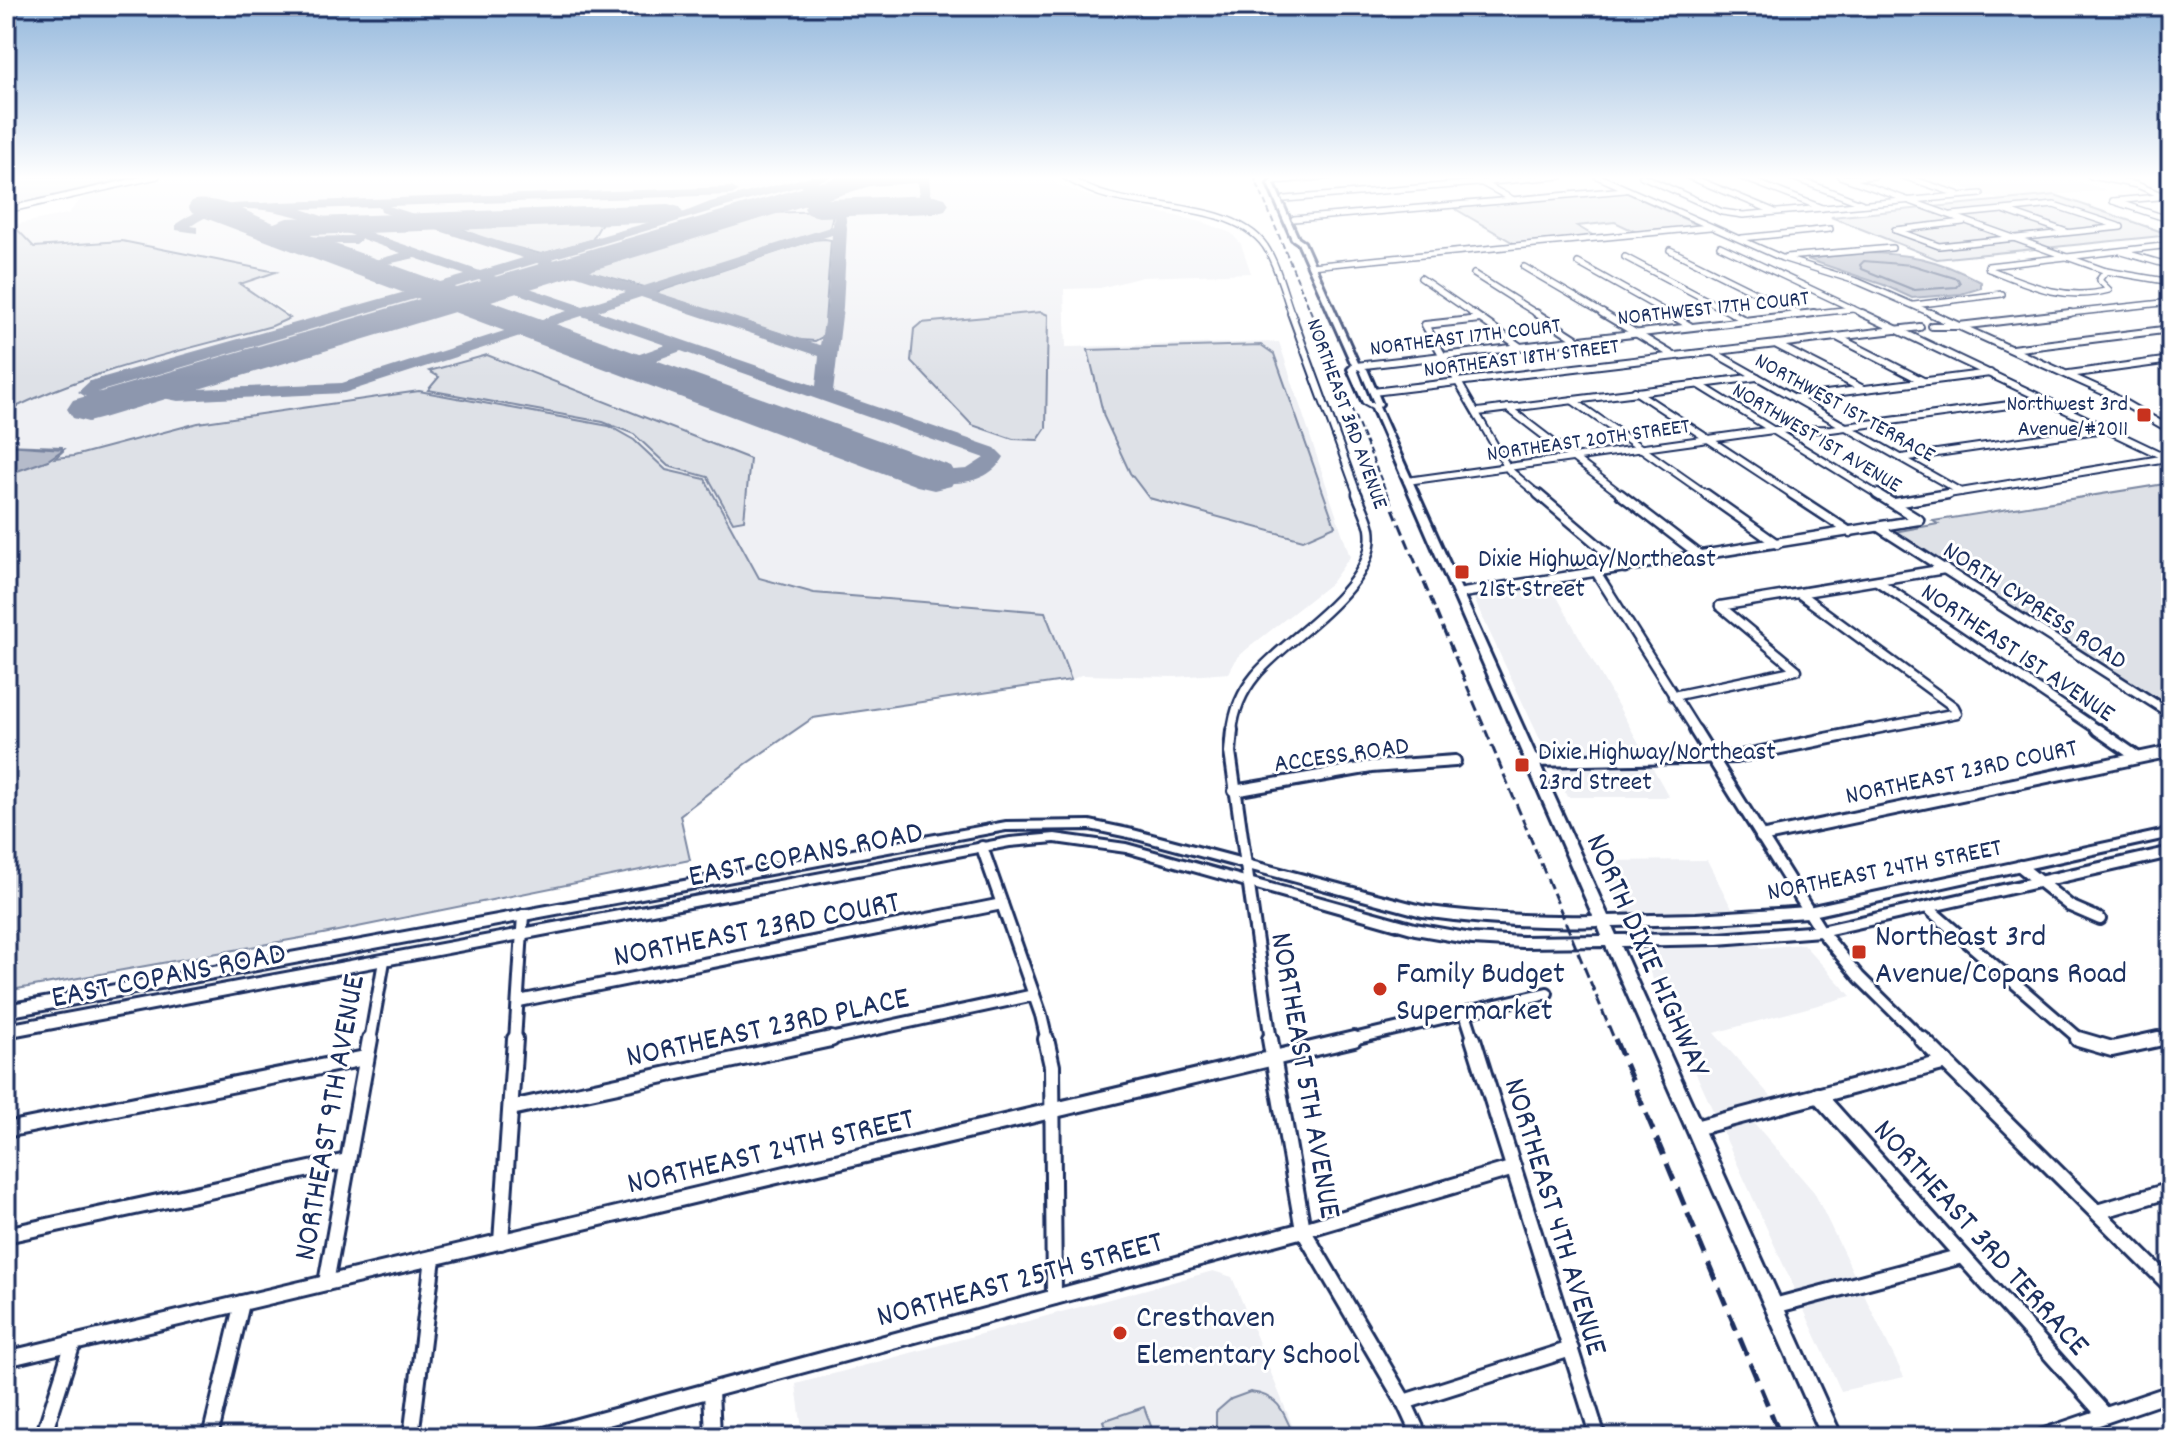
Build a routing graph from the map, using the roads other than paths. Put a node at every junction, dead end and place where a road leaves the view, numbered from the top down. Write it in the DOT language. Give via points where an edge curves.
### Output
graph roads {
  1 [pos="1262,243"];
  2 [pos="1302,243"];
  3 [pos="1528,243"];
  4 [pos="1750,243"];
  5 [pos="1932,243"];
  6 [pos="1968,243"];
  7 [pos="2026,243"];
  8 [pos="2171,245"];
  9 [pos="1720,246"];
  10 [pos="1892,248"];
  11 [pos="1670,250"];
  12 [pos="2118,251"];
  13 [pos="1625,257"];
  14 [pos="2063,257"];
  15 [pos="1782,258"];
  16 [pos="1578,263"];
  17 [pos="1311,266"];
  18 [pos="2171,266"];
  19 [pos="1524,267"];
  20 [pos="2106,271"];
  21 [pos="1474,274"];
  22 [pos="1421,278"];
  23 [pos="2171,282"];
  24 [pos="2002,294"];
  25 [pos="2171,302"];
  26 [pos="1911,305"];
  27 [pos="1853,309"];
  28 [pos="1801,315"];
  29 [pos="1480,319"];
  30 [pos="1746,321"];
  31 [pos="1932,326"];
  32 [pos="1959,326"];
  33 [pos="1691,327"];
  34 [pos="1920,327"];
  35 [pos="2171,329"];
  36 [pos="1898,330"];
  37 [pos="1635,333"];
  38 [pos="1837,337"];
  39 [pos="1578,340"];
  40 [pos="1777,345"];
  41 [pos="1519,346"];
  42 [pos="2010,349"];
  43 [pos="1713,352"];
  44 [pos="1444,355"];
  45 [pos="1674,356"];
  46 [pos="2171,360"];
  47 [pos="1356,366"];
  48 [pos="1990,373"];
  49 [pos="2066,374"];
  50 [pos="1757,377"];
  51 [pos="1924,381"];
  52 [pos="1459,382"];
  53 [pos="1698,384"];
  54 [pos="1863,389"];
  55 [pos="1635,391"];
  56 [pos="1373,392"];
  57 [pos="1795,398"];
  58 [pos="1572,400"];
  59 [pos="2046,400"];
  60 [pos="1375,407"];
  61 [pos="1508,408"];
  62 [pos="1478,412"];
  63 [pos="1845,427"];
  64 [pos="2106,428"];
  65 [pos="1773,430"];
  66 [pos="2171,430"];
  67 [pos="1708,440"];
  68 [pos="1641,449"];
  69 [pos="1575,458"];
  70 [pos="1902,458"];
  71 [pos="1508,467"];
  72 [pos="1407,481"];
  73 [pos="1961,492"];
  74 [pos="1895,503"];
  75 [pos="1880,528"];
  76 [pos="1850,532"];
  77 [pos="1777,544"];
  78 [pos="1701,556"];
  79 [pos="1625,568"];
  80 [pos="1945,569"];
  81 [pos="1596,572"];
  82 [pos="1877,581"];
  83 [pos="1457,594"];
  84 [pos="1800,594"];
  85 [pos="1673,696"];
  86 [pos="2171,714"];
  87 [pos="2171,751"];
  88 [pos="2137,757"];
  89 [pos="1712,759"];
  90 [pos="1455,761"];
  91 [pos="1532,761"];
  92 [pos="1234,791"];
  93 [pos="2171,833"];
  94 [pos="1761,837"];
  95 [pos="982,847"];
  96 [pos="2171,852"];
  97 [pos="1245,864"];
  98 [pos="2020,866"];
  99 [pos="2040,882"];
  100 [pos="1248,883"];
  101 [pos="1002,904"];
  102 [pos="1929,909"];
  103 [pos="1808,912"];
  104 [pos="523,915"];
  105 [pos="2100,919"];
  106 [pos="1603,922"];
  107 [pos="1821,931"];
  108 [pos="522,934"];
  109 [pos="1612,941"];
  110 [pos="384,961"];
  111 [pos="1547,993"];
  112 [pos="1034,995"];
  113 [pos="519,1001"];
  114 [pos="6,1011"];
  115 [pos="1465,1013"];
  116 [pos="6,1031"];
  117 [pos="2171,1035"];
  118 [pos="365,1058"];
  119 [pos="1273,1058"];
  120 [pos="1946,1062"];
  121 [pos="1818,1095"];
  122 [pos="511,1108"];
  123 [pos="1054,1110"];
  124 [pos="1695,1128"];
  125 [pos="6,1130"];
  126 [pos="347,1161"];
  127 [pos="1514,1168"];
  128 [pos="2171,1190"];
  129 [pos="2097,1212"];
  130 [pos="1303,1230"];
  131 [pos="6,1235"];
  132 [pos="501,1242"];
  133 [pos="1962,1256"];
  134 [pos="433,1258"];
  135 [pos="326,1283"];
  136 [pos="2171,1286"];
  137 [pos="1054,1297"];
  138 [pos="242,1303"];
  139 [pos="1774,1306"];
  140 [pos="73,1343"];
  141 [pos="1571,1349"];
  142 [pos="6,1359"];
  143 [pos="711,1390"];
  144 [pos="2171,1393"];
  145 [pos="1404,1402"];
  146 [pos="2105,1415"];
  147 [pos="545,1436"];
  148 [pos="43,1437"];
  149 [pos="210,1437"];
  150 [pos="411,1437"];
  151 [pos="713,1437"];
  152 [pos="1420,1437"];
  153 [pos="1598,1437"];
  154 [pos="1832,1437"];
  155 [pos="2042,1437"];
  1 -- 92 [label="street, NORTHEAST 3RD AVENUE" via="1341,444 1372,545 1352,584 1263,663 1239,700 1230,752"];
  2 -- 17 [label="main road, NORTH DIXIE HIGHWAY"];
  3 -- 17 [label="street"];
  4 -- 15 [label="street"];
  5 -- 6 [label="street"];
  7 -- 14 [label="street"];
  8 -- 12 [label="street"];
  9 -- 27 [label="street"];
  10 -- 15 [label="street"];
  11 -- 28 [label="street"];
  12 -- 14 [label="street"];
  12 -- 18 [label="street"];
  13 -- 30 [label="street"];
  14 -- 20 [label="street"];
  14 -- 20 [label="street" via="1988,266 2062,296 2109,290 2099,280"];
  15 -- 26 [label="street"];
  16 -- 33 [label="street"];
  17 -- 47 [label="main road, NORTH DIXIE HIGHWAY"];
  19 -- 37 [label="street"];
  20 -- 23 [label="street"];
  21 -- 39 [label="street"];
  22 -- 29 [label="street"];
  24 -- 26 [label="street"];
  25 -- 32 [label="street"];
  26 -- 32 [label="street"];
  27 -- 28 [label="street, NORTHWEST 17TH COURT"];
  27 -- 36 [label="street"];
  28 -- 30 [label="street, NORTHWEST 17TH COURT"];
  29 -- 41 [label="street"];
  29 -- 44 [label="street" via="1425,325"];
  30 -- 33 [label="street, NORTHWEST 17TH COURT"];
  31 -- 32 [label="street"];
  32 -- 42 [label="street"];
  33 -- 37 [label="street, NORTHWEST 17TH COURT"];
  34 -- 36 [label="street, NORTHEAST 18TH STREET"];
  35 -- 42 [label="street"];
  36 -- 38 [label="street, NORTHEAST 18TH STREET"];
  36 -- 48 [label="street"];
  37 -- 39 [label="street, NORTHWEST 17TH COURT"];
  37 -- 45 [label="street"];
  38 -- 40 [label="street, NORTHEAST 18TH STREET"];
  38 -- 51 [label="street"];
  39 -- 41 [label="street, NORTHEAST 17TH COURT"];
  40 -- 43 [label="street, NORTHEAST 18TH STREET"];
  40 -- 54 [label="street"];
  41 -- 44 [label="street, NORTHEAST 17TH COURT"];
  42 -- 49 [label="street"];
  43 -- 45 [label="street, NORTHEAST 18TH STREET"];
  43 -- 50 [label="street, NORTHWEST 1ST TERRACE"];
  44 -- 47 [label="street, NORTHEAST 17TH COURT"];
  44 -- 52 [label="street"];
  45 -- 52 [label="street, NORTHEAST 18TH STREET"];
  46 -- 49 [label="street"];
  47 -- 56 [label="main road, NORTH DIXIE HIGHWAY" via="1363,369"];
  47 -- 60 [label="main road, NORTH DIXIE HIGHWAY" via="1352,369 1367,403"];
  48 -- 51 [label="street"];
  48 -- 59 [label="street"];
  49 -- 66 [label="street"];
  50 -- 53 [label="street"];
  50 -- 57 [label="street, NORTHWEST 1ST TERRACE"];
  51 -- 54 [label="street"];
  52 -- 56 [label="street, NORTHEAST 18TH STREET"];
  52 -- 62 [label="street"];
  53 -- 55 [label="street"];
  53 -- 65 [label="street, NORTHWEST 1ST AVENUE"];
  54 -- 57 [label="street"];
  55 -- 58 [label="street"];
  55 -- 67 [label="street"];
  56 -- 60 [label="main road, NORTH DIXIE HIGHWAY"];
  57 -- 63 [label="street, NORTHWEST 1ST TERRACE"];
  58 -- 61 [label="street"];
  58 -- 68 [label="street"];
  59 -- 63 [label="street, NORTHEAST 20TH STREET"];
  59 -- 64 [label="street"];
  60 -- 72 [label="main road, NORTH DIXIE HIGHWAY"];
  61 -- 62 [label="street"];
  61 -- 69 [label="street"];
  62 -- 71 [label="street"];
  63 -- 65 [label="street, NORTHEAST 20TH STREET"];
  63 -- 70 [label="street, NORTHWEST 1ST TERRACE"];
  64 -- 70 [label="street"];
  64 -- 73 [label="street" via="2167,458"];
  65 -- 67 [label="street, NORTHEAST 20TH STREET"];
  65 -- 74 [label="street, NORTHWEST 1ST AVENUE"];
  67 -- 68 [label="street, NORTHEAST 20TH STREET"];
  67 -- 76 [label="street"];
  68 -- 69 [label="street, NORTHEAST 20TH STREET"];
  68 -- 77 [label="street"];
  69 -- 71 [label="street, NORTHEAST 20TH STREET"];
  69 -- 78 [label="street"];
  70 -- 73 [label="street, NORTHWEST 1ST TERRACE"];
  71 -- 72 [label="street, NORTHEAST 20TH STREET"];
  71 -- 79 [label="street"];
  72 -- 83 [label="main road, NORTH DIXIE HIGHWAY"];
  73 -- 74 [label="street"];
  74 -- 75 [label="street, NORTHWEST 1ST AVENUE" via="1919,520"];
  75 -- 76 [label="street"];
  75 -- 80 [label="street, NORTH CYPRESS ROAD"];
  76 -- 77 [label="street"];
  77 -- 78 [label="street"];
  78 -- 79 [label="street"];
  79 -- 81 [label="street"];
  80 -- 82 [label="street"];
  80 -- 86 [label="street, NORTH CYPRESS ROAD"];
  81 -- 83 [label="street"];
  81 -- 85 [label="street"];
  82 -- 84 [label="street"];
  82 -- 88 [label="street, NORTHEAST 1ST AVENUE"];
  83 -- 91 [label="main road, NORTH DIXIE HIGHWAY"];
  84 -- 85 [label="street" via="1720,606 1797,670"];
  84 -- 89 [label="street" via="1957,713"];
  85 -- 89 [label="street"];
  87 -- 88 [label="street, NORTHEAST 23RD COURT"];
  88 -- 94 [label="street, NORTHEAST 23RD COURT"];
  89 -- 91 [label="street"];
  89 -- 94 [label="street"];
  90 -- 92 [label="street, ACCESS ROAD" via="1371,767"];
  91 -- 106 [label="main road, NORTH DIXIE HIGHWAY"];
  92 -- 97 [label="street, NORTHEAST 5TH AVENUE"];
  93 -- 98 [label="main road, NORTHEAST 24TH STREET"];
  94 -- 103 [label="street"];
  95 -- 100 [label="main road, EAST COPANS ROAD" via="1055,838 1085,841"];
  95 -- 101 [label="street"];
  95 -- 108 [label="main road, EAST COPANS ROAD"];
  96 -- 99 [label="main road, NORTHEAST 24TH STREET"];
  97 -- 100 [label="street, NORTHEAST 5TH AVENUE"];
  97 -- 104 [label="main road, EAST COPANS ROAD" via="1090,825 1006,826"];
  97 -- 106 [label="main road, EAST COPANS ROAD" via="1422,911 1512,921"];
  98 -- 99 [label="street"];
  98 -- 103 [label="main road, NORTHEAST 24TH STREET"];
  99 -- 102 [label="main road, NORTHEAST 24TH STREET"];
  99 -- 105 [label="street" via="2070,906"];
  100 -- 109 [label="main road, EAST COPANS ROAD" via="1415,929 1469,938"];
  100 -- 119 [label="street, NORTHEAST 5TH AVENUE"];
  101 -- 112 [label="street"];
  101 -- 113 [label="street, NORTHEAST 23RD COURT"];
  102 -- 107 [label="main road, NORTHEAST 24TH STREET"];
  102 -- 117 [label="street" via="2092,1048 2110,1052"];
  103 -- 106 [label="main road, NORTHEAST 24TH STREET"];
  103 -- 107 [label="street"];
  104 -- 108 [label="street"];
  104 -- 114 [label="main road, EAST COPANS ROAD"];
  106 -- 109 [label="main road, NORTH DIXIE HIGHWAY"];
  107 -- 109 [label="main road, NORTHEAST 24TH STREET"];
  107 -- 120 [label="street" via="1859,977"];
  108 -- 110 [label="main road, EAST COPANS ROAD"];
  108 -- 113 [label="street"];
  109 -- 124 [label="main road, NORTH DIXIE HIGHWAY"];
  110 -- 116 [label="main road, EAST COPANS ROAD"];
  110 -- 118 [label="street, NORTHEAST 9TH AVENUE"];
  111 -- 115 [label="street, NORTHEAST 24TH STREET"];
  112 -- 122 [label="street, NORTHEAST 23RD PLACE"];
  112 -- 123 [label="street" via="1048,1044"];
  113 -- 122 [label="street"];
  115 -- 119 [label="street, NORTHEAST 24TH STREET"];
  115 -- 127 [label="street, NORTHEAST 4TH AVENUE"];
  118 -- 125 [label="street"];
  118 -- 126 [label="street, NORTHEAST 9TH AVENUE"];
  119 -- 123 [label="street, NORTHEAST 24TH STREET"];
  119 -- 130 [label="street, NORTHEAST 5TH AVENUE"];
  120 -- 121 [label="street"];
  120 -- 129 [label="street"];
  121 -- 124 [label="street"];
  121 -- 133 [label="street, NORTHEAST 3RD TERRACE"];
  122 -- 132 [label="street"];
  123 -- 132 [label="street, NORTHEAST 24TH STREET"];
  123 -- 137 [label="street"];
  124 -- 139 [label="main road, NORTH DIXIE HIGHWAY"];
  126 -- 131 [label="street"];
  126 -- 135 [label="street, NORTHEAST 9TH AVENUE"];
  127 -- 130 [label="street, NORTHEAST 25TH STREET"];
  127 -- 141 [label="street, NORTHEAST 4TH AVENUE"];
  128 -- 129 [label="street"];
  129 -- 136 [label="street"];
  130 -- 137 [label="street, NORTHEAST 25TH STREET"];
  130 -- 145 [label="street, NORTHEAST 5TH AVENUE"];
  132 -- 134 [label="street, NORTHEAST 24TH STREET"];
  133 -- 139 [label="street"];
  133 -- 146 [label="street, NORTHEAST 3RD TERRACE"];
  134 -- 135 [label="street, NORTHEAST 24TH STREET"];
  134 -- 150 [label="street"];
  135 -- 138 [label="street, NORTHEAST 24TH STREET"];
  137 -- 143 [label="street, NORTHEAST 25TH STREET"];
  138 -- 140 [label="street, NORTHEAST 24TH STREET"];
  138 -- 149 [label="street"];
  139 -- 154 [label="main road, NORTH DIXIE HIGHWAY"];
  140 -- 142 [label="street, NORTHEAST 24TH STREET"];
  140 -- 148 [label="street"];
  141 -- 145 [label="street"];
  141 -- 153 [label="street, NORTHEAST 4TH AVENUE"];
  143 -- 147 [label="street, NORTHEAST 25TH STREET"];
  143 -- 151 [label="street"];
  144 -- 146 [label="street"];
  145 -- 152 [label="street, NORTHEAST 5TH AVENUE"];
  146 -- 155 [label="street"];
}
